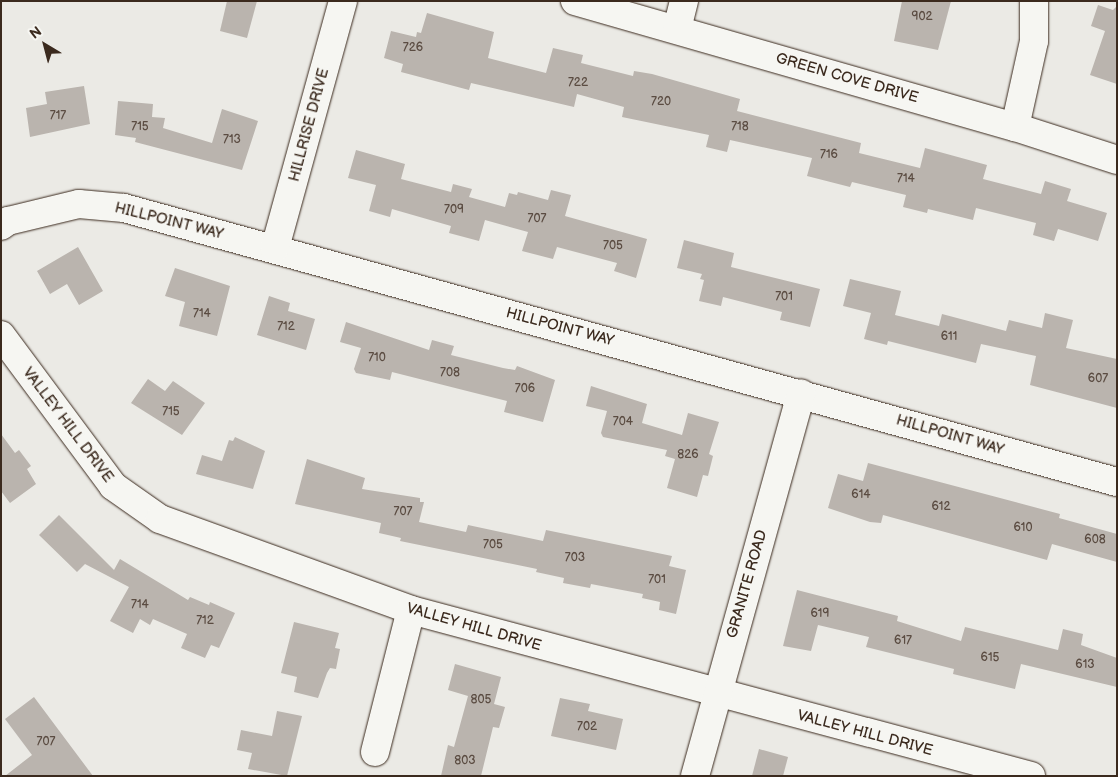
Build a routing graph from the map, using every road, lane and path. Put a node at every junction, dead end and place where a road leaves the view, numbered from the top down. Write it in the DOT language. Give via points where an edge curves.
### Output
graph roads {
  1 [pos="343,1"];
  2 [pos="575,1"];
  3 [pos="684,1"];
  4 [pos="1034,1"];
  5 [pos="677,29"];
  6 [pos="1015,127"];
  7 [pos="1117,160"];
  8 [pos="1,226"];
  9 [pos="275,248"];
  10 [pos="1,335"];
  11 [pos="801,393"];
  12 [pos="1117,482"];
  13 [pos="411,610"];
  14 [pos="716,694"];
  15 [pos="375,752"];
  16 [pos="695,776"];
  17 [pos="1031,776"];
  1 -- 9 [label="street, HILLRISE DRIVE"];
  2 -- 5 [label="street, GREEN COVE DRIVE"];
  3 -- 5 [label="street"];
  4 -- 6 [label="street" via="1034,41"];
  5 -- 6 [label="street, GREEN COVE DRIVE"];
  6 -- 7 [label="street, GREEN COVE DRIVE"];
  8 -- 9 [label="street, HILLPOINT WAY" via="8,221 79,204 115,207"];
  9 -- 11 [label="street, HILLPOINT WAY"];
  10 -- 13 [label="street, VALLEY HILL DRIVE" via="113,486 160,518"];
  11 -- 12 [label="street, HILLPOINT WAY"];
  11 -- 14 [label="street, GRANITE ROAD"];
  13 -- 14 [label="street, VALLEY HILL DRIVE"];
  13 -- 15 [label="street"];
  14 -- 16 [label="street, GRANITE ROAD"];
  14 -- 17 [label="street, VALLEY HILL DRIVE"];
}
